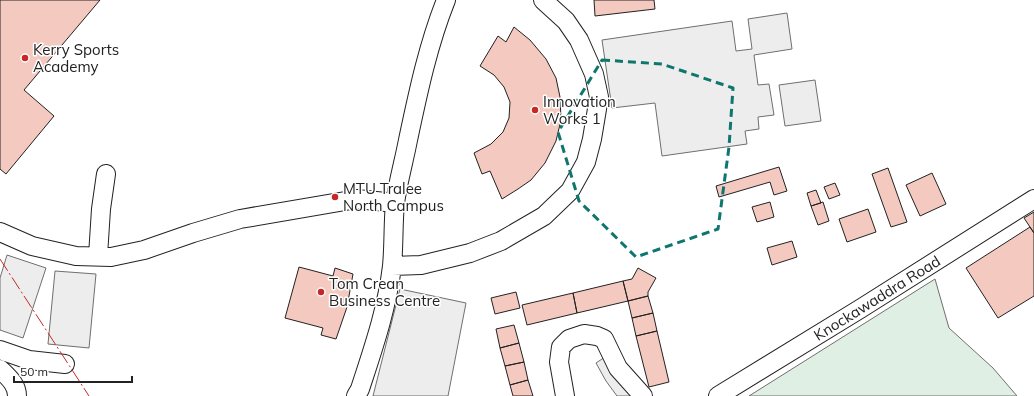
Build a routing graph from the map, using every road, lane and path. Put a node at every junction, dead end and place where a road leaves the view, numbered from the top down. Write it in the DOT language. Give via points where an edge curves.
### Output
graph roads {
  1 [pos="543,0"];
  2 [pos="442,1"];
  3 [pos="106,174"];
  4 [pos="1034,199"];
  5 [pos="396,203"];
  6 [pos="0,232"];
  7 [pos="98,256"];
  8 [pos="392,266"];
  9 [pos="0,350"];
  10 [pos="65,364"];
  11 [pos="0,369"];
  12 [pos="17,396"];
  13 [pos="356,396"];
  14 [pos="566,396"];
  15 [pos="643,396"];
  16 [pos="718,396"];
  1 -- 8 [label="street" via="566,21 579,40 594,74 599,97 586,162 570,191 544,216 501,240 470,253 421,265"];
  2 -- 5 [label="street" via="417,98"];
  3 -- 7 [label="street"];
  4 -- 16 [label="street, Knockawaddra Road"];
  5 -- 7 [label="street" via="357,199 240,219 144,250"];
  5 -- 8 [label="street"];
  6 -- 7 [label="street" via="32,246 76,256"];
  8 -- 13 [label="street" via="376,340"];
  9 -- 10 [label="street" via="29,360"];
  11 -- 12 [label="street" via="13,382"];
  14 -- 15 [label="street" via="558,362 561,347 569,339 584,334 604,339 618,368"];
}
